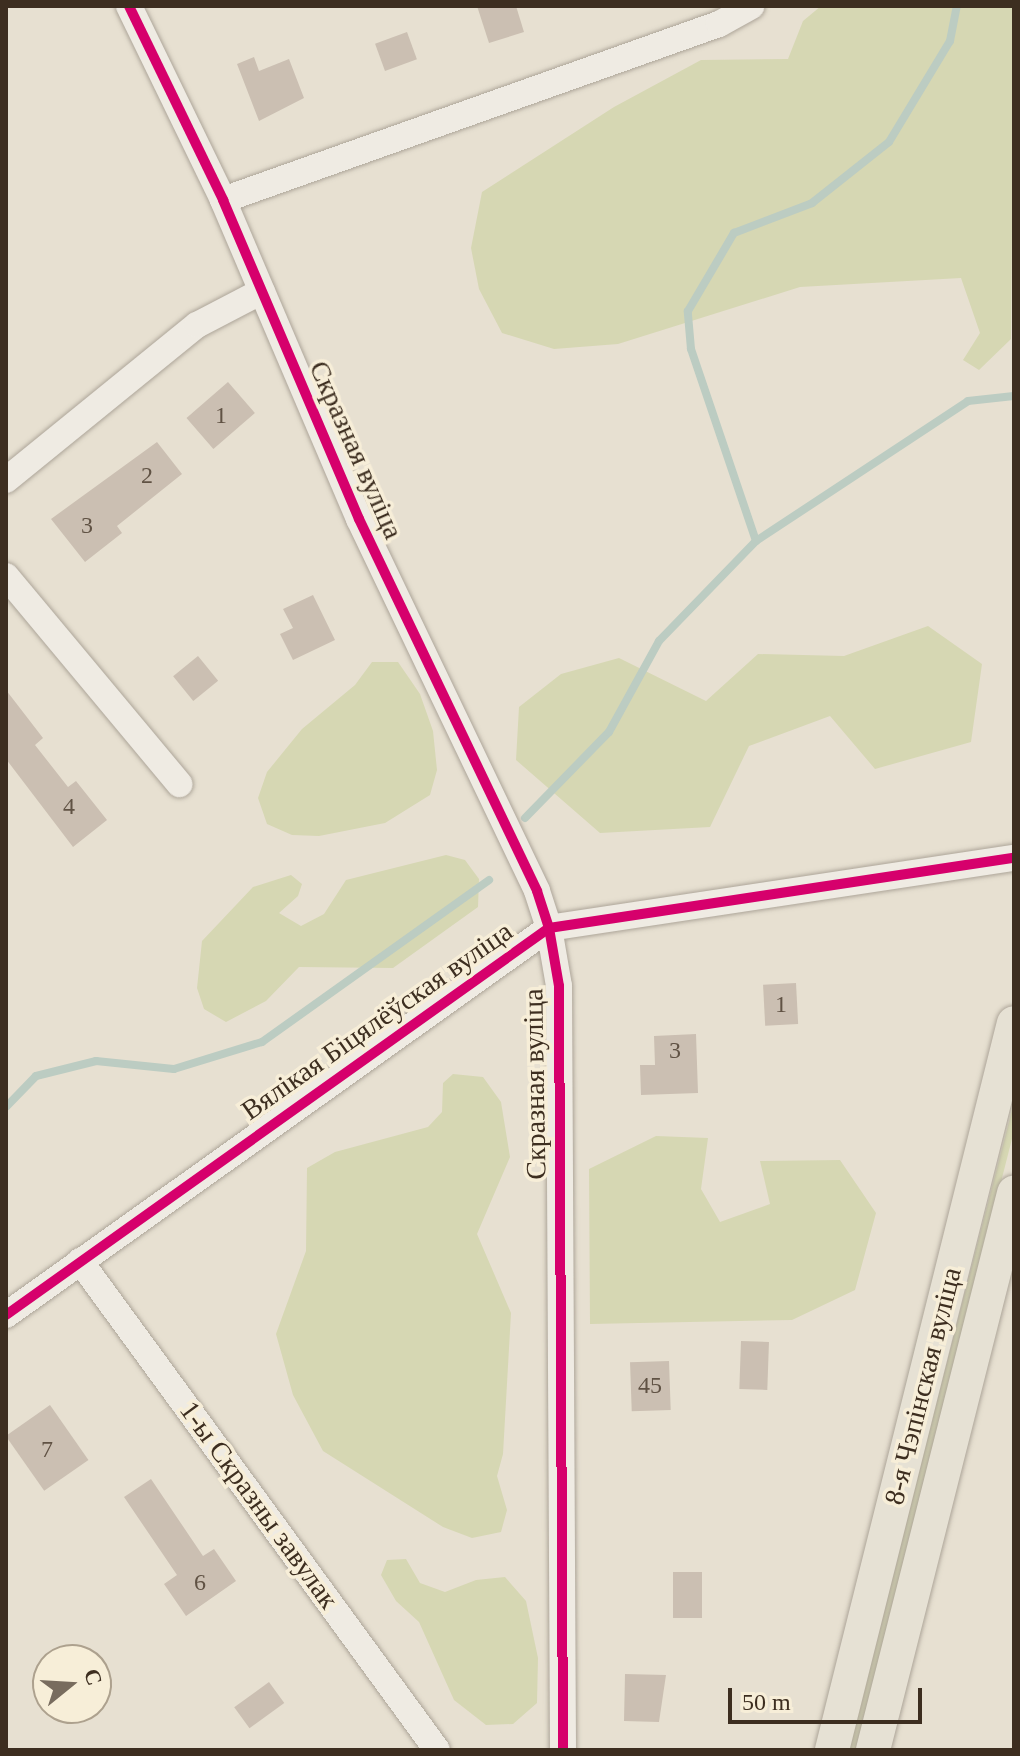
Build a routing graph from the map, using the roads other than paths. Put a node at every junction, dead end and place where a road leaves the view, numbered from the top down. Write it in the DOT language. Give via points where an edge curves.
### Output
graph roads {
  1 [pos="129,6"];
  2 [pos="751,6"];
  3 [pos="223,200"];
  4 [pos="262,291"];
  5 [pos="6,480"];
  6 [pos="6,576"];
  7 [pos="179,784"];
  8 [pos="1014,858"];
  9 [pos="549,928"];
  10 [pos="1014,1023"];
  11 [pos="1014,1193"];
  12 [pos="80,1261"];
  13 [pos="6,1315"];
  14 [pos="437,1750"];
  15 [pos="563,1750"];
  16 [pos="832,1750"];
  17 [pos="873,1750"];
  1 -- 3 [label="street, Скразная вуліца"];
  2 -- 3 [label="street" via="719,24"];
  3 -- 4 [label="street, Скразная вуліца"];
  4 -- 5 [label="street" via="197,325"];
  4 -- 9 [label="street, Скразная вуліца" via="359,519 537,891"];
  6 -- 7 [label="street"];
  8 -- 9 [label="street, Вялікая Біцялёўская вуліца"];
  9 -- 12 [label="street, Вялікая Біцялёўская вуліца"];
  9 -- 15 [label="street, Скразная вуліца" via="559,986"];
  10 -- 16 [label="main road, 8-я Чэпінская вуліца"];
  11 -- 17 [label="main road, 8-я Чэпінская вуліца"];
  12 -- 13 [label="street, Вялікая Біцялёўская вуліца"];
  12 -- 14 [label="street, 1-ы Скразны завулак"];
}
